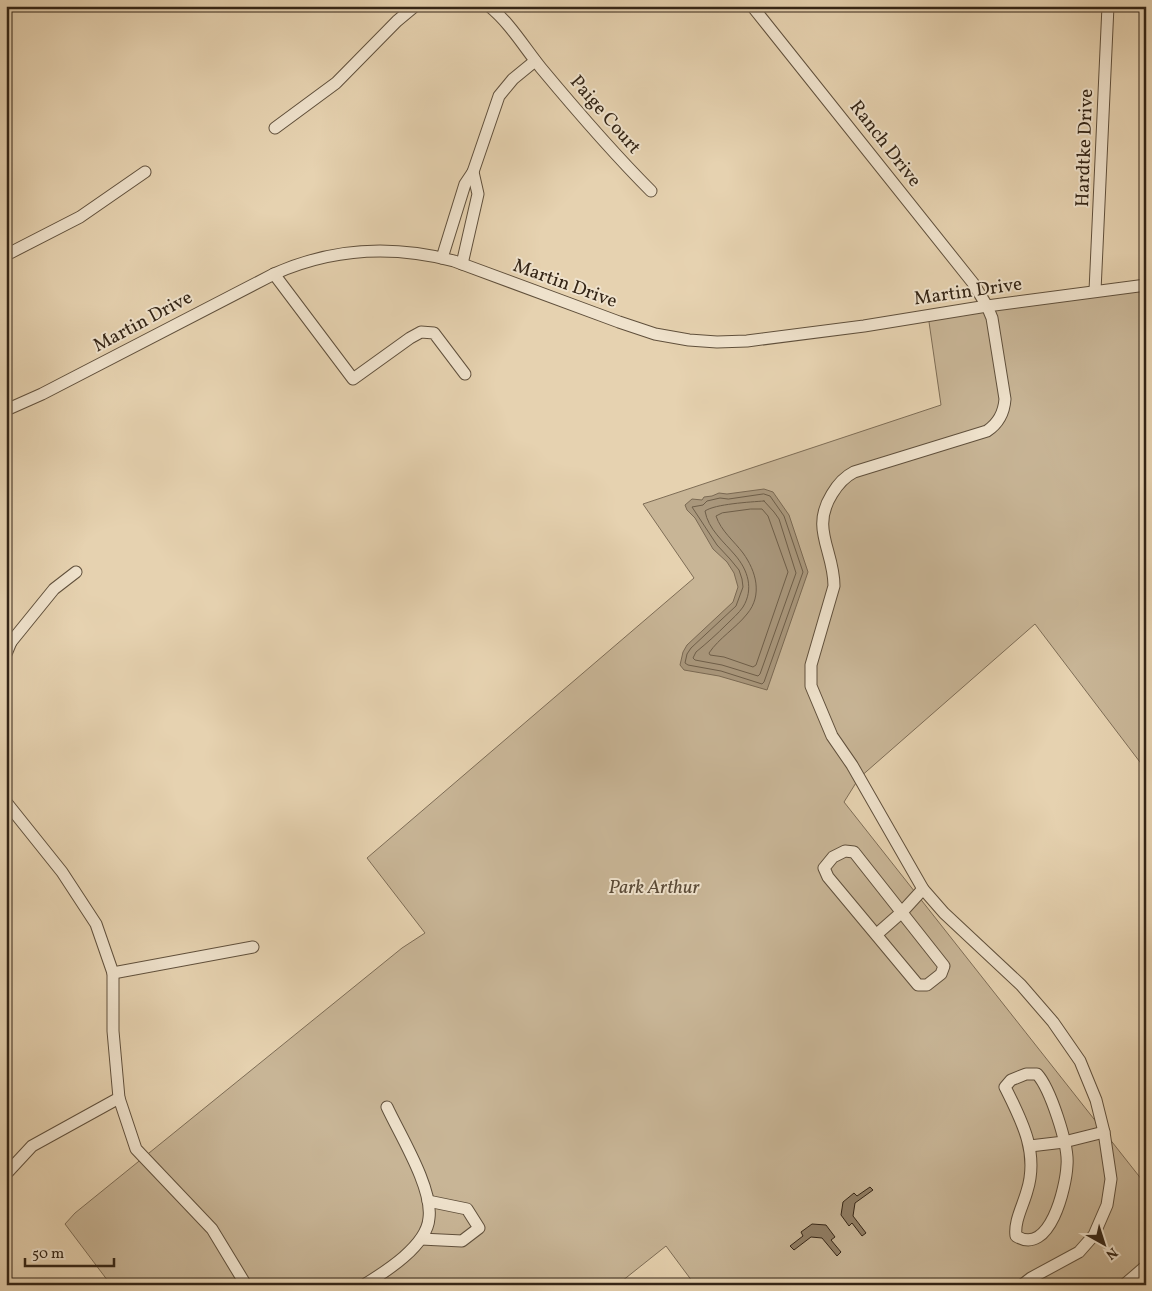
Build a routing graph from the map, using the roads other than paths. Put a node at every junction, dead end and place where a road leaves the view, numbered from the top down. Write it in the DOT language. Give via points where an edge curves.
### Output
graph roads {
  1 [pos="415,6"];
  2 [pos="489,6"];
  3 [pos="752,6"];
  4 [pos="1108,6"];
  5 [pos="535,61"];
  6 [pos="275,128"];
  7 [pos="145,172"];
  8 [pos="473,172"];
  9 [pos="651,191"];
  10 [pos="6,255"];
  11 [pos="442,258"];
  12 [pos="462,264"];
  13 [pos="274,274"];
  14 [pos="1146,286"];
  15 [pos="1096,291"];
  16 [pos="988,306"];
  17 [pos="465,374"];
  18 [pos="6,410"];
  19 [pos="76,572"];
  20 [pos="9,641"];
  21 [pos="6,654"];
  22 [pos="6,802"];
  23 [pos="922,889"];
  24 [pos="902,912"];
  25 [pos="876,934"];
  26 [pos="253,946"];
  27 [pos="112,973"];
  28 [pos="119,1098"];
  29 [pos="387,1108"];
  30 [pos="1104,1132"];
  31 [pos="1064,1142"];
  32 [pos="1030,1146"];
  33 [pos="6,1174"];
  34 [pos="428,1202"];
  35 [pos="421,1239"];
  36 [pos="1146,1266"];
  37 [pos="246,1285"];
  38 [pos="364,1285"];
  39 [pos="1022,1285"];
  40 [pos="1124,1285"];
  1 -- 6 [label="street" via="336,83"];
  2 -- 5 [label="street, Paige Court" via="500,14"];
  3 -- 16 [label="street, Ranch Drive"];
  4 -- 15 [label="street, Hardtke Drive"];
  5 -- 8 [label="street" via="499,96"];
  5 -- 9 [label="street, Paige Court"];
  7 -- 10 [label="street" via="80,217"];
  8 -- 11 [label="street" via="465,184"];
  8 -- 12 [label="street" via="478,194"];
  11 -- 12 [label="street, Martin Drive"];
  11 -- 13 [label="street, Martin Drive" via="400,251 352,252 306,261"];
  12 -- 16 [label="street, Martin Drive" via="655,334 690,340 747,341"];
  13 -- 17 [label="street" via="354,379 421,332 434,333"];
  13 -- 18 [label="street, Martin Drive"];
  14 -- 15 [label="street, Martin Drive"];
  15 -- 16 [label="street, Martin Drive"];
  16 -- 23 [label="street, Ranch Drive" via="1005,399 1004,411 996,425 988,431 854,472 845,477 825,505 822,520 834,586 810,665 811,686 832,736 852,765"];
  19 -- 20 [label="street" via="54,589"];
  20 -- 21 [label="street"];
  22 -- 27 [label="street" via="62,872 96,924"];
  23 -- 24 [label="street"];
  23 -- 30 [label="street" via="1022,985 1053,1022 1080,1061 1096,1100"];
  24 -- 25 [label="street"];
  24 -- 25 [label="street" via="944,966 934,980 927,985 918,985"];
  24 -- 25 [label="street" via="854,852 845,851 833,857 824,868 828,877"];
  26 -- 27 [label="street"];
  27 -- 28 [label="street"];
  28 -- 33 [label="street" via="32,1146"];
  28 -- 37 [label="street" via="136,1149 212,1229"];
  29 -- 34 [label="street" via="420,1174"];
  30 -- 31 [label="street"];
  30 -- 39 [label="street" via="1111,1179 1107,1205 1094,1235 1079,1252"];
  31 -- 32 [label="street"];
  31 -- 32 [label="street" via="1042,1080 1037,1074 1026,1074 1010,1080 1006,1087 1025,1127"];
  31 -- 32 [label="street" via="1068,1163 1063,1196 1043,1235 1023,1240 1016,1236 1015,1227 1028,1190 1032,1166"];
  34 -- 35 [label="street" via="430,1219"];
  34 -- 35 [label="street" via="467,1209 478,1228 462,1241"];
  35 -- 38 [label="street" via="394,1266"];
  36 -- 40 [label="street"];
}
